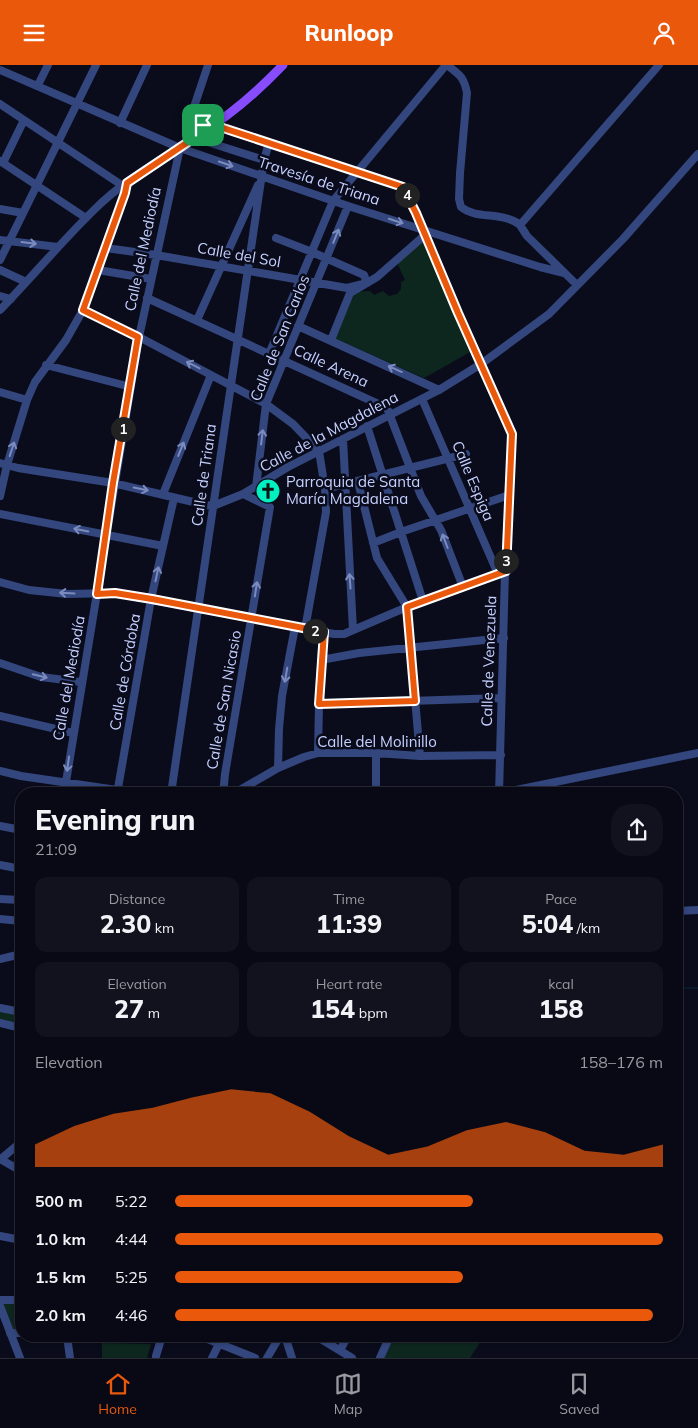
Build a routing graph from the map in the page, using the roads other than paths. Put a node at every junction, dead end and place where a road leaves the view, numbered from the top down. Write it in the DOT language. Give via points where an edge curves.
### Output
graph roads {
  1 [pos="48,65"];
  2 [pos="96,65"];
  3 [pos="147,65"];
  4 [pos="208,65"];
  5 [pos="282,65"];
  6 [pos="446,65"];
  7 [pos="659,65"];
  8 [pos="0,70"];
  9 [pos="38,85"];
  10 [pos="0,104"];
  11 [pos="78,104"];
  12 [pos="24,120"];
  13 [pos="120,123"];
  14 [pos="192,123"];
  15 [pos="216,124"];
  16 [pos="199,135"];
  17 [pos="58,143"];
  18 [pos="269,143"];
  19 [pos="180,149"];
  20 [pos="698,154"];
  21 [pos="264,160"];
  22 [pos="2,162"];
  23 [pos="358,172"];
  24 [pos="261,177"];
  25 [pos="125,185"];
  26 [pos="36,186"];
  27 [pos="333,201"];
  28 [pos="348,206"];
  29 [pos="0,209"];
  30 [pos="23,213"];
  31 [pos="86,218"];
  32 [pos="520,225"];
  33 [pos="424,232"];
  34 [pos="276,238"];
  35 [pos="0,240"];
  36 [pos="9,241"];
  37 [pos="58,247"];
  38 [pos="106,248"];
  39 [pos="312,252"];
  40 [pos="156,255"];
  41 [pos="327,259"];
  42 [pos="0,260"];
  43 [pos="220,266"];
  44 [pos="98,270"];
  45 [pos="248,271"];
  46 [pos="1,273"];
  47 [pos="564,273"];
  48 [pos="151,279"];
  49 [pos="300,279"];
  50 [pos="26,282"];
  51 [pos="316,283"];
  52 [pos="367,283"];
  53 [pos="577,285"];
  54 [pos="0,295"];
  55 [pos="147,298"];
  56 [pos="11,299"];
  57 [pos="0,310"];
  58 [pos="83,310"];
  59 [pos="197,320"];
  60 [pos="298,326"];
  61 [pos="138,337"];
  62 [pos="238,340"];
  63 [pos="331,340"];
  64 [pos="269,354"];
  65 [pos="284,360"];
  66 [pos="480,364"];
  67 [pos="46,365"];
  68 [pos="211,375"];
  69 [pos="231,385"];
  70 [pos="131,387"];
  71 [pos="439,390"];
  72 [pos="0,392"];
  73 [pos="422,399"];
  74 [pos="28,400"];
  75 [pos="266,404"];
  76 [pos="390,415"];
  77 [pos="367,426"];
  78 [pos="343,439"];
  79 [pos="319,451"];
  80 [pos="466,454"];
  81 [pos="448,457"];
  82 [pos="3,464"];
  83 [pos="410,468"];
  84 [pos="382,475"];
  85 [pos="358,482"];
  86 [pos="113,483"];
  87 [pos="256,485"];
  88 [pos="344,485"];
  89 [pos="325,489"];
  90 [pos="163,494"];
  91 [pos="243,494"];
  92 [pos="509,495"];
  93 [pos="0,496"];
  94 [pos="174,498"];
  95 [pos="257,501"];
  96 [pos="213,506"];
  97 [pos="470,508"];
  98 [pos="0,514"];
  99 [pos="435,521"];
  100 [pos="401,532"];
  101 [pos="106,535"];
  102 [pos="373,543"];
  103 [pos="163,546"];
  104 [pos="502,573"];
  105 [pos="0,582"];
  106 [pos="463,587"];
  107 [pos="97,594"];
  108 [pos="152,599"];
  109 [pos="423,601"];
  110 [pos="407,607"];
  111 [pos="198,608"];
  112 [pos="252,618"];
  113 [pos="295,627"];
  114 [pos="305,629"];
  115 [pos="353,630"];
  116 [pos="324,632"];
  117 [pos="504,638"];
  118 [pos="411,648"];
  119 [pos="321,660"];
  120 [pos="0,663"];
  121 [pos="82,682"];
  122 [pos="501,698"];
  123 [pos="415,701"];
  124 [pos="319,704"];
  125 [pos="0,716"];
  126 [pos="73,733"];
  127 [pos="318,753"];
  128 [pos="376,753"];
  129 [pos="698,753"];
  130 [pos="501,755"];
  131 [pos="420,756"];
  132 [pos="278,768"];
  133 [pos="0,771"];
  134 [pos="66,783"];
  135 [pos="65,787"];
  136 [pos="89,787"];
  137 [pos="119,787"];
  138 [pos="172,787"];
  139 [pos="224,787"];
  140 [pos="244,787"];
  141 [pos="376,787"];
  142 [pos="499,787"];
  143 [pos="531,787"];
  144 [pos="0,826"];
  145 [pos="15,828"];
  146 [pos="0,865"];
  147 [pos="15,868"];
  148 [pos="0,899"];
  149 [pos="15,900"];
  150 [pos="698,910"];
  151 [pos="683,911"];
  152 [pos="0,919"];
  153 [pos="15,920"];
  154 [pos="15,955"];
  155 [pos="0,959"];
  156 [pos="0,1008"];
  157 [pos="15,1011"];
  158 [pos="0,1023"];
  159 [pos="15,1027"];
  160 [pos="15,1147"];
  161 [pos="1,1159"];
  162 [pos="15,1167"];
  163 [pos="0,1236"];
  164 [pos="15,1239"];
  165 [pos="0,1300"];
  166 [pos="15,1300"];
  167 [pos="0,1306"];
  168 [pos="10,1333"];
  169 [pos="15,1333"];
  170 [pos="68,1342"];
  171 [pos="160,1342"];
  172 [pos="214,1342"];
  173 [pos="276,1342"];
  174 [pos="287,1342"];
  175 [pos="326,1342"];
  176 [pos="345,1342"];
  177 [pos="387,1342"];
  178 [pos="219,1344"];
  179 [pos="340,1350"];
  180 [pos="156,1355"];
  181 [pos="20,1358"];
  182 [pos="70,1358"];
  183 [pos="212,1358"];
  184 [pos="254,1358"];
  185 [pos="267,1358"];
  186 [pos="292,1358"];
  187 [pos="351,1358"];
  188 [pos="380,1358"];
  1 -- 9 [label="street"];
  2 -- 11 [label="street"];
  3 -- 13 [label="street"];
  4 -- 14 [label="street, Calle del Mediodía" via="193,105"];
  5 -- 15 [label="main road" via="268,81"];
  6 -- 23 [label="street"];
  6 -- 32 [label="street" via="464,80 466,93 461,207 468,213 502,217"];
  7 -- 32 [label="street"];
  8 -- 9 [label="street, Travesía de Triana"];
  9 -- 11 [label="street, Travesía de Triana"];
  10 -- 12 [label="street"];
  11 -- 13 [label="street, Travesía de Triana"];
  11 -- 17 [label="street"];
  12 -- 17 [label="street"];
  12 -- 22 [label="street"];
  13 -- 19 [label="street, Travesía de Triana"];
  14 -- 15 [label="main road"];
  14 -- 16 [label="main road" via="203,125"];
  14 -- 16 [label="main road" via="187,130 190,134"];
  14 -- 19 [label="main road, Calle del Mediodía"];
  15 -- 16 [label="main road"];
  15 -- 18 [label="street, Calle de Venezuela"];
  16 -- 19 [label="main road"];
  16 -- 21 [label="street"];
  17 -- 25 [label="street"];
  17 -- 26 [label="street"];
  18 -- 21 [label="street, Calle de Triana"];
  18 -- 23 [label="street, Calle de Venezuela"];
  19 -- 24 [label="street, Travesía de Triana, one-way"];
  19 -- 25 [label="street"];
  19 -- 40 [label="street, Calle del Mediodía"];
  20 -- 53 [label="street, Calle de la Magdalena" via="623,239"];
  21 -- 24 [label="street, Calle de Triana"];
  22 -- 26 [label="street"];
  23 -- 27 [label="street"];
  23 -- 33 [label="street, Calle de Venezuela" via="403,187"];
  24 -- 27 [label="street, Travesía de Triana"];
  24 -- 43 [label="street"];
  24 -- 45 [label="street, Calle de Triana"];
  25 -- 31 [label="street"];
  25 -- 38 [label="street"];
  26 -- 30 [label="street"];
  26 -- 31 [label="street"];
  27 -- 28 [label="street, Travesía de Triana"];
  27 -- 39 [label="street"];
  28 -- 33 [label="street, Travesía de Triana, one-way"];
  41 -- 28 [label="street, Calle de San Carlos, one-way"];
  29 -- 30 [label="street"];
  30 -- 36 [label="street"];
  31 -- 37 [label="street"];
  32 -- 47 [label="street"];
  33 -- 47 [label="street, Travesía de Triana"];
  33 -- 52 [label="street"];
  33 -- 66 [label="street, Calle de Venezuela"];
  34 -- 39 [label="street"];
  35 -- 36 [label="street"];
  36 -- 37 [label="street, one-way"];
  36 -- 42 [label="street"];
  37 -- 50 [label="street"];
  38 -- 40 [label="street, Calle del Sol"];
  38 -- 44 [label="street"];
  39 -- 41 [label="street"];
  39 -- 49 [label="street"];
  40 -- 43 [label="street, Calle del Sol"];
  40 -- 48 [label="street, Calle del Mediodía"];
  41 -- 51 [label="street, Calle de San Carlos"];
  41 -- 52 [label="street" via="364,275"];
  43 -- 45 [label="street, Calle del Sol"];
  43 -- 59 [label="street"];
  44 -- 48 [label="street"];
  44 -- 58 [label="street"];
  45 -- 49 [label="street, Calle del Sol"];
  45 -- 62 [label="street, Calle de Triana"];
  46 -- 50 [label="street"];
  47 -- 53 [label="street"];
  48 -- 55 [label="street, Calle del Mediodía"];
  49 -- 51 [label="street, Calle del Sol"];
  49 -- 64 [label="street"];
  50 -- 56 [label="street"];
  51 -- 52 [label="street, Calle del Sol" via="347,288"];
  51 -- 60 [label="street, Calle de San Carlos"];
  52 -- 63 [label="street" via="350,293"];
  53 -- 66 [label="street, Calle de la Magdalena" via="549,314"];
  54 -- 56 [label="street"];
  55 -- 59 [label="street, Calle Arena"];
  55 -- 61 [label="street, Calle del Mediodía"];
  56 -- 57 [label="street"];
  58 -- 61 [label="street"];
  58 -- 67 [label="street" via="66,340"];
  59 -- 62 [label="street, Calle Arena"];
  60 -- 63 [label="street"];
  60 -- 65 [label="street, Calle de San Carlos"];
  68 -- 61 [label="street, one-way"];
  61 -- 70 [label="street, Calle del Mediodía"];
  62 -- 64 [label="street, Calle Arena"];
  62 -- 69 [label="street, Calle de Triana"];
  71 -- 63 [label="street, one-way"];
  64 -- 65 [label="street, Calle Arena"];
  65 -- 75 [label="street, Calle de San Carlos"];
  65 -- 76 [label="street, Calle Arena" via="387,408"];
  66 -- 71 [label="street, Calle de la Magdalena"];
  66 -- 92 [label="street, Calle de Venezuela" via="512,434"];
  67 -- 70 [label="street"];
  67 -- 74 [label="street"];
  68 -- 69 [label="street"];
  90 -- 68 [label="street, one-way"];
  69 -- 75 [label="street"];
  69 -- 96 [label="street, Calle de Triana"];
  70 -- 86 [label="street, Calle del Mediodía"];
  71 -- 73 [label="street, Calle de la Magdalena"];
  72 -- 74 [label="street"];
  73 -- 76 [label="street, Calle de la Magdalena"];
  73 -- 81 [label="street, Calle Espiga"];
  82 -- 74 [label="street, one-way"];
  75 -- 79 [label="street"];
  87 -- 75 [label="street, Calle de San Carlos, one-way"];
  76 -- 77 [label="street, Calle de la Magdalena"];
  76 -- 83 [label="street"];
  77 -- 78 [label="street, Calle de la Magdalena"];
  77 -- 84 [label="street"];
  78 -- 79 [label="street, Calle de la Magdalena"];
  78 -- 88 [label="street"];
  79 -- 87 [label="street, Calle de la Magdalena"];
  79 -- 89 [label="street"];
  80 -- 81 [label="street"];
  81 -- 83 [label="street"];
  81 -- 97 [label="street, Calle Espiga"];
  82 -- 86 [label="street"];
  82 -- 93 [label="street"];
  83 -- 84 [label="street"];
  83 -- 99 [label="street"];
  84 -- 85 [label="street"];
  84 -- 100 [label="street"];
  85 -- 88 [label="street"];
  85 -- 102 [label="street"];
  86 -- 90 [label="street, one-way"];
  86 -- 101 [label="street, Calle del Mediodía"];
  87 -- 91 [label="street, Calle de la Magdalena"];
  87 -- 95 [label="street, Calle de San Carlos" via="254,494"];
  88 -- 89 [label="street"];
  115 -- 88 [label="street, one-way"];
  89 -- 114 [label="street" via="326,512"];
  90 -- 94 [label="street"];
  91 -- 95 [label="street"];
  91 -- 96 [label="street, Calle de la Magdalena"];
  92 -- 97 [label="street"];
  92 -- 104 [label="street, Calle de Venezuela"];
  94 -- 96 [label="street"];
  94 -- 103 [label="street, Calle de Córdoba"];
  112 -- 95 [label="street, Calle de San Nicasio, one-way" via="270,507"];
  96 -- 111 [label="street, Calle de Triana"];
  97 -- 99 [label="street"];
  97 -- 104 [label="street, Calle Espiga"];
  101 -- 98 [label="street, one-way"];
  99 -- 100 [label="street"];
  106 -- 99 [label="street, one-way"];
  100 -- 102 [label="street"];
  100 -- 109 [label="street"];
  101 -- 103 [label="street"];
  101 -- 107 [label="street, Calle del Mediodía"];
  102 -- 110 [label="street" via="377,558"];
  108 -- 103 [label="street, Calle de Córdoba, one-way"];
  104 -- 106 [label="street"];
  104 -- 117 [label="street, Calle de Venezuela"];
  107 -- 105 [label="street, one-way" via="29,590"];
  106 -- 109 [label="street"];
  107 -- 108 [label="street" via="115,593"];
  107 -- 121 [label="street, Calle del Mediodía"];
  108 -- 111 [label="street"];
  108 -- 137 [label="street, Calle de Córdoba"];
  109 -- 110 [label="street"];
  110 -- 115 [label="street"];
  110 -- 118 [label="street"];
  111 -- 112 [label="street"];
  111 -- 138 [label="street, Calle de Triana"];
  112 -- 113 [label="street"];
  112 -- 139 [label="street, Calle de San Nicasio"];
  113 -- 114 [label="street"];
  113 -- 132 [label="street, one-way" via="282,696"];
  114 -- 116 [label="street"];
  115 -- 116 [label="street"];
  116 -- 119 [label="street"];
  117 -- 118 [label="street"];
  117 -- 122 [label="street, Calle de Venezuela"];
  118 -- 119 [label="street"];
  118 -- 123 [label="street"];
  119 -- 124 [label="street"];
  120 -- 121 [label="street, one-way" via="41,677"];
  121 -- 126 [label="street, Calle del Mediodía"];
  122 -- 123 [label="street"];
  122 -- 130 [label="street, Calle de Venezuela"];
  123 -- 124 [label="street"];
  123 -- 131 [label="street"];
  124 -- 127 [label="street"];
  125 -- 126 [label="street"];
  126 -- 134 [label="street, Calle del Mediodía, one-way"];
  127 -- 128 [label="street, Calle del Molinillo"];
  127 -- 132 [label="street, Calle del Molinillo"];
  128 -- 131 [label="street, Calle del Molinillo"];
  128 -- 141 [label="street"];
  129 -- 143 [label="street"];
  130 -- 131 [label="street, Calle del Molinillo"];
  130 -- 142 [label="street, Calle de Venezuela"];
  132 -- 140 [label="street, Calle del Molinillo"];
  133 -- 134 [label="street"];
  134 -- 135 [label="street, Calle del Mediodía"];
  134 -- 136 [label="street"];
  144 -- 145 [label="street"];
  146 -- 147 [label="street"];
  148 -- 149 [label="street"];
  150 -- 151 [label="street"];
  152 -- 153 [label="street"];
  154 -- 155 [label="street"];
  156 -- 157 [label="street"];
  158 -- 159 [label="street"];
  160 -- 161 [label="street"];
  161 -- 162 [label="street"];
  163 -- 164 [label="street"];
  165 -- 166 [label="street"];
  167 -- 168 [label="street"];
  168 -- 169 [label="street"];
  168 -- 181 [label="street"];
  170 -- 182 [label="street"];
  171 -- 180 [label="street"];
  172 -- 178 [label="street"];
  173 -- 185 [label="street"];
  174 -- 186 [label="street"];
  175 -- 179 [label="street"];
  176 -- 179 [label="street"];
  177 -- 188 [label="street"];
  178 -- 183 [label="street"];
  178 -- 184 [label="street"];
  179 -- 187 [label="street"];
}
